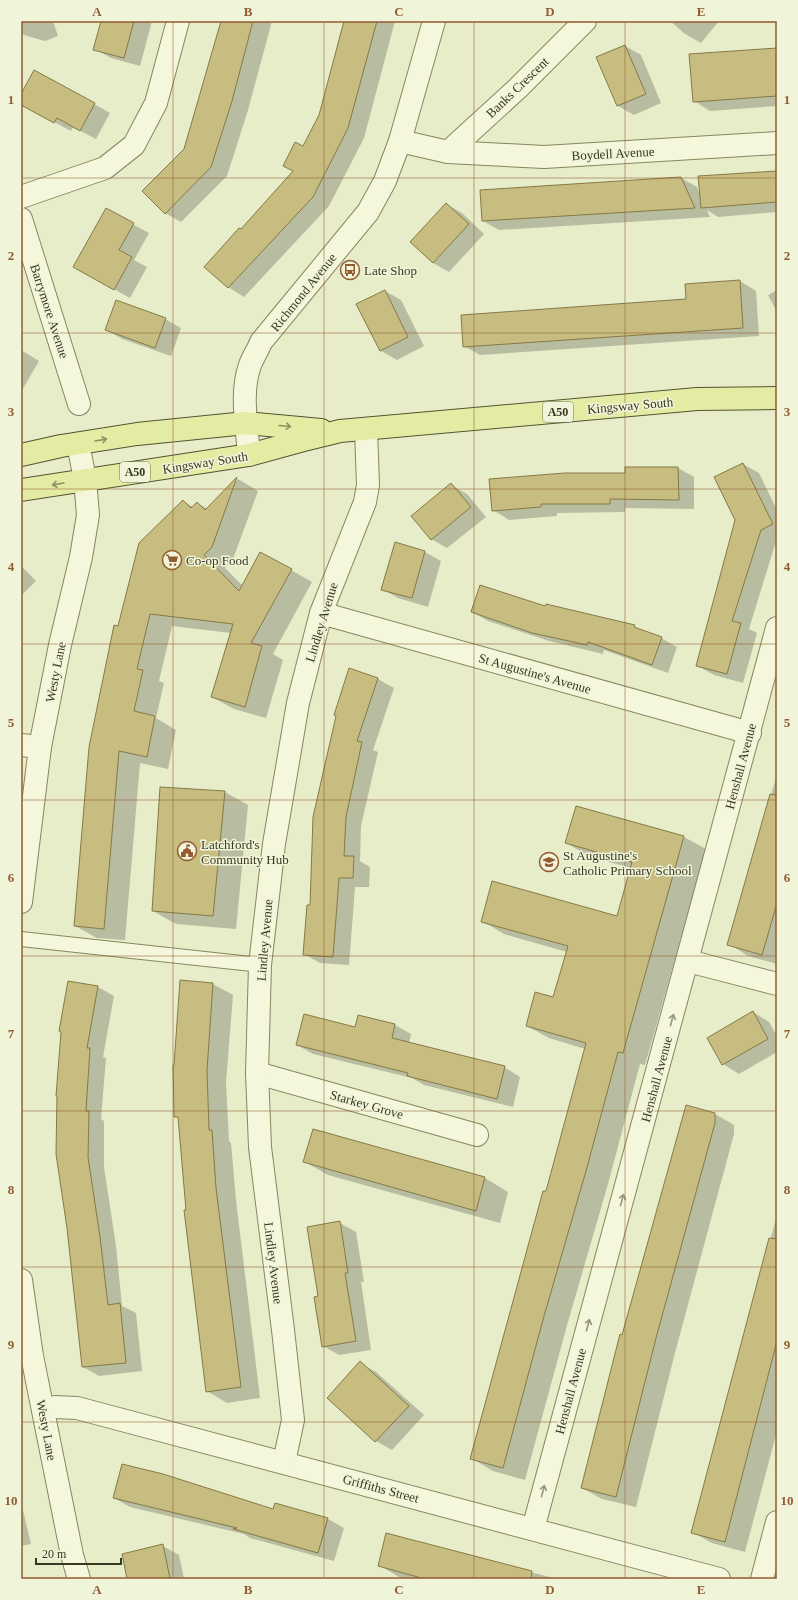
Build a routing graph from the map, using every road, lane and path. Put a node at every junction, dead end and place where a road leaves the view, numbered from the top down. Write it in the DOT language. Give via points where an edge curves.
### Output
graph roads {
  1 [pos="178,21"];
  2 [pos="434,21"];
  3 [pos="585,21"];
  4 [pos="400,141"];
  5 [pos="777,143"];
  6 [pos="448,152"];
  7 [pos="21,196"];
  8 [pos="21,219"];
  9 [pos="777,398"];
  10 [pos="79,404"];
  11 [pos="246,423"];
  12 [pos="366,429"];
  13 [pos="340,431"];
  14 [pos="78,444"];
  15 [pos="21,455"];
  16 [pos="249,455"];
  17 [pos="85,479"];
  18 [pos="21,490"];
  19 [pos="321,613"];
  20 [pos="777,628"];
  21 [pos="750,733"];
  22 [pos="31,746"];
  23 [pos="21,902"];
  24 [pos="21,939"];
  25 [pos="688,961"];
  26 [pos="260,965"];
  27 [pos="777,984"];
  28 [pos="257,1073"];
  29 [pos="477,1135"];
  30 [pos="21,1280"];
  31 [pos="27,1357"];
  32 [pos="43,1409"];
  33 [pos="284,1462"];
  34 [pos="777,1522"];
  35 [pos="533,1529"];
  36 [pos="79,1579"];
  37 [pos="719,1579"];
  38 [pos="762,1579"];
  1 -- 7 [label="street" via="156,103 134,145 105,168"];
  2 -- 4 [label="street, Richmond Avenue"];
  3 -- 6 [label="street, Banks Crescent" via="474,130"];
  4 -- 6 [label="street"];
  4 -- 11 [label="street, Richmond Avenue" via="385,181 368,212 261,342 247,376"];
  5 -- 6 [label="street, Boydell Avenue" via="544,157"];
  8 -- 10 [label="street, Barrymore Avenue"];
  9 -- 12 [label="main road, Kingsway South / A50" via="697,399"];
  11 -- 13 [label="main road, Kingsway South / A50, one-way"];
  14 -- 11 [label="main road, Kingsway South / A50, one-way" via="137,434"];
  11 -- 16 [label="street, Richmond Avenue"];
  12 -- 13 [label="main road, Kingsway South / A50"];
  12 -- 19 [label="street, Lindley Avenue" via="368,485 365,502"];
  13 -- 16 [label="main road, Kingsway South / A50"];
  14 -- 15 [label="main road, Kingsway South / A50"];
  14 -- 17 [label="street, Westy Lane"];
  16 -- 17 [label="main road, Kingsway South / A50"];
  17 -- 18 [label="main road, Kingsway South / A50, one-way"];
  17 -- 22 [label="street, Westy Lane" via="88,515 81,557 60,645"];
  19 -- 21 [label="street, St Augustine's Avenue"];
  19 -- 26 [label="street, Lindley Avenue" via="296,711 274,844"];
  20 -- 21 [label="street, Henshall Avenue"];
  21 -- 25 [label="street, Henshall Avenue"];
  22 -- 23 [label="street, Westy Lane"];
  24 -- 26 [label="lane"];
  25 -- 27 [label="street"];
  35 -- 25 [label="street, Henshall Avenue, one-way"];
  26 -- 28 [label="street, Lindley Avenue"];
  28 -- 29 [label="street, Starkey Grove"];
  28 -- 33 [label="street, Lindley Avenue" via="260,1147 293,1420"];
  30 -- 31 [label="street, Westy Lane"];
  31 -- 32 [label="street, Westy Lane"];
  32 -- 33 [label="street, Griffiths Street" via="77,1408"];
  32 -- 36 [label="street, Westy Lane"];
  33 -- 35 [label="street, Griffiths Street"];
  34 -- 38 [label="street"];
  35 -- 37 [label="street, Griffiths Street"];
}
